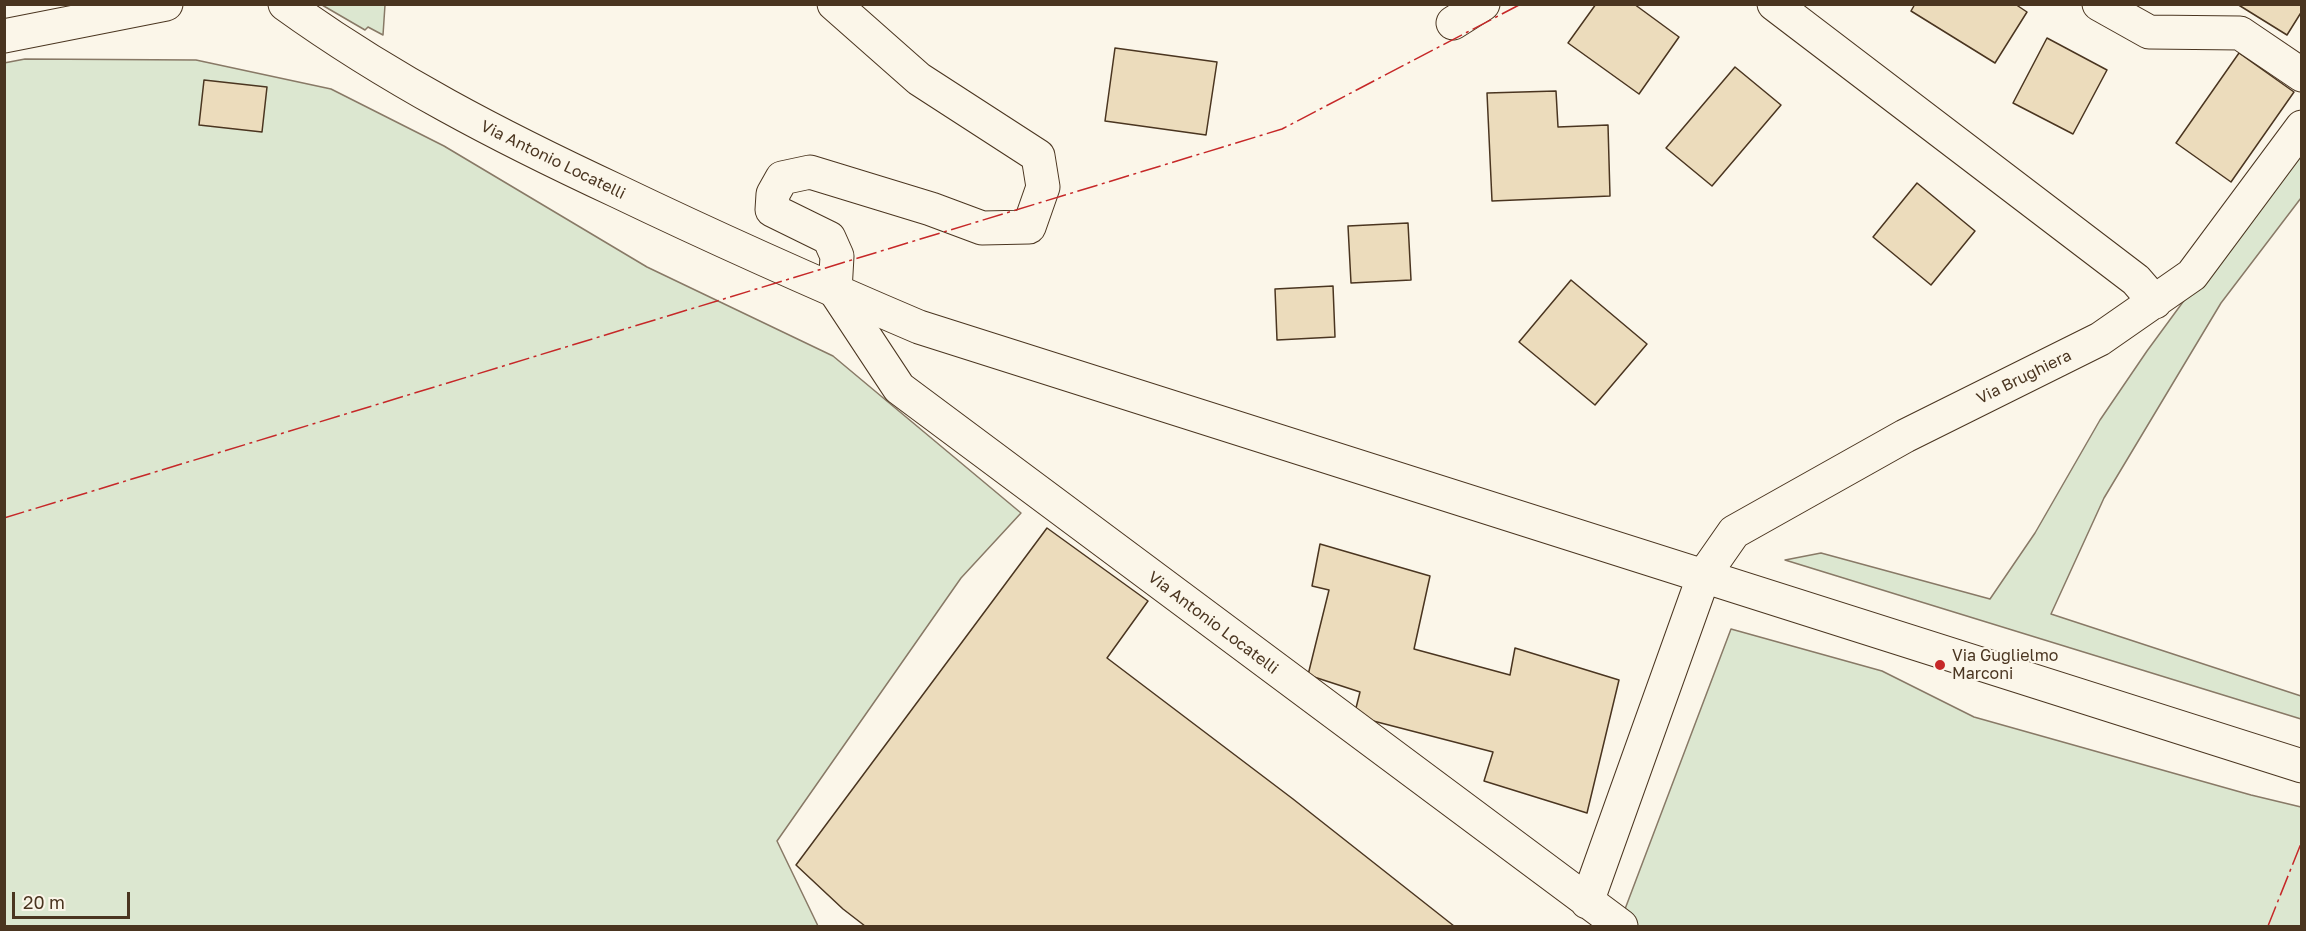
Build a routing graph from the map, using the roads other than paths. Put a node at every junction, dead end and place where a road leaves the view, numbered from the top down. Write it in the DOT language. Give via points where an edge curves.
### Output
graph roads {
  1 [pos="166,4"];
  2 [pos="285,4"];
  3 [pos="834,4"];
  4 [pos="1483,4"];
  5 [pos="1774,4"];
  6 [pos="2099,4"];
  7 [pos="1453,23"];
  8 [pos="4,36"];
  9 [pos="2301,75"];
  10 [pos="2301,127"];
  11 [pos="835,291"];
  12 [pos="2155,302"];
  13 [pos="1704,575"];
  14 [pos="2301,766"];
  15 [pos="1587,902"];
  16 [pos="1621,927"];
  1 -- 8 [label="street"];
  2 -- 11 [label="street, Via Antonio Locatelli" via="341,44 456,113 717,239"];
  3 -- 11 [label="street" via="919,79 1038,156 1043,187 1029,227 982,228 810,172 782,178 773,194 772,210 829,238 837,256"];
  4 -- 7 [label="street"];
  5 -- 12 [label="street" via="2136,280"];
  6 -- 9 [label="street" via="2149,32 2240,33"];
  10 -- 12 [label="street, Via Brughiera" via="2192,275"];
  11 -- 13 [label="street, Via Antonio Locatelli" via="966,344"];
  11 -- 15 [label="street, Via Antonio Locatelli" via="899,388"];
  12 -- 13 [label="street, Via Brughiera" via="2100,339 1905,436 1734,532"];
  13 -- 14 [label="street"];
  13 -- 15 [label="street, Via Brughiera"];
  15 -- 16 [label="street, Via Antonio Locatelli"];
}
